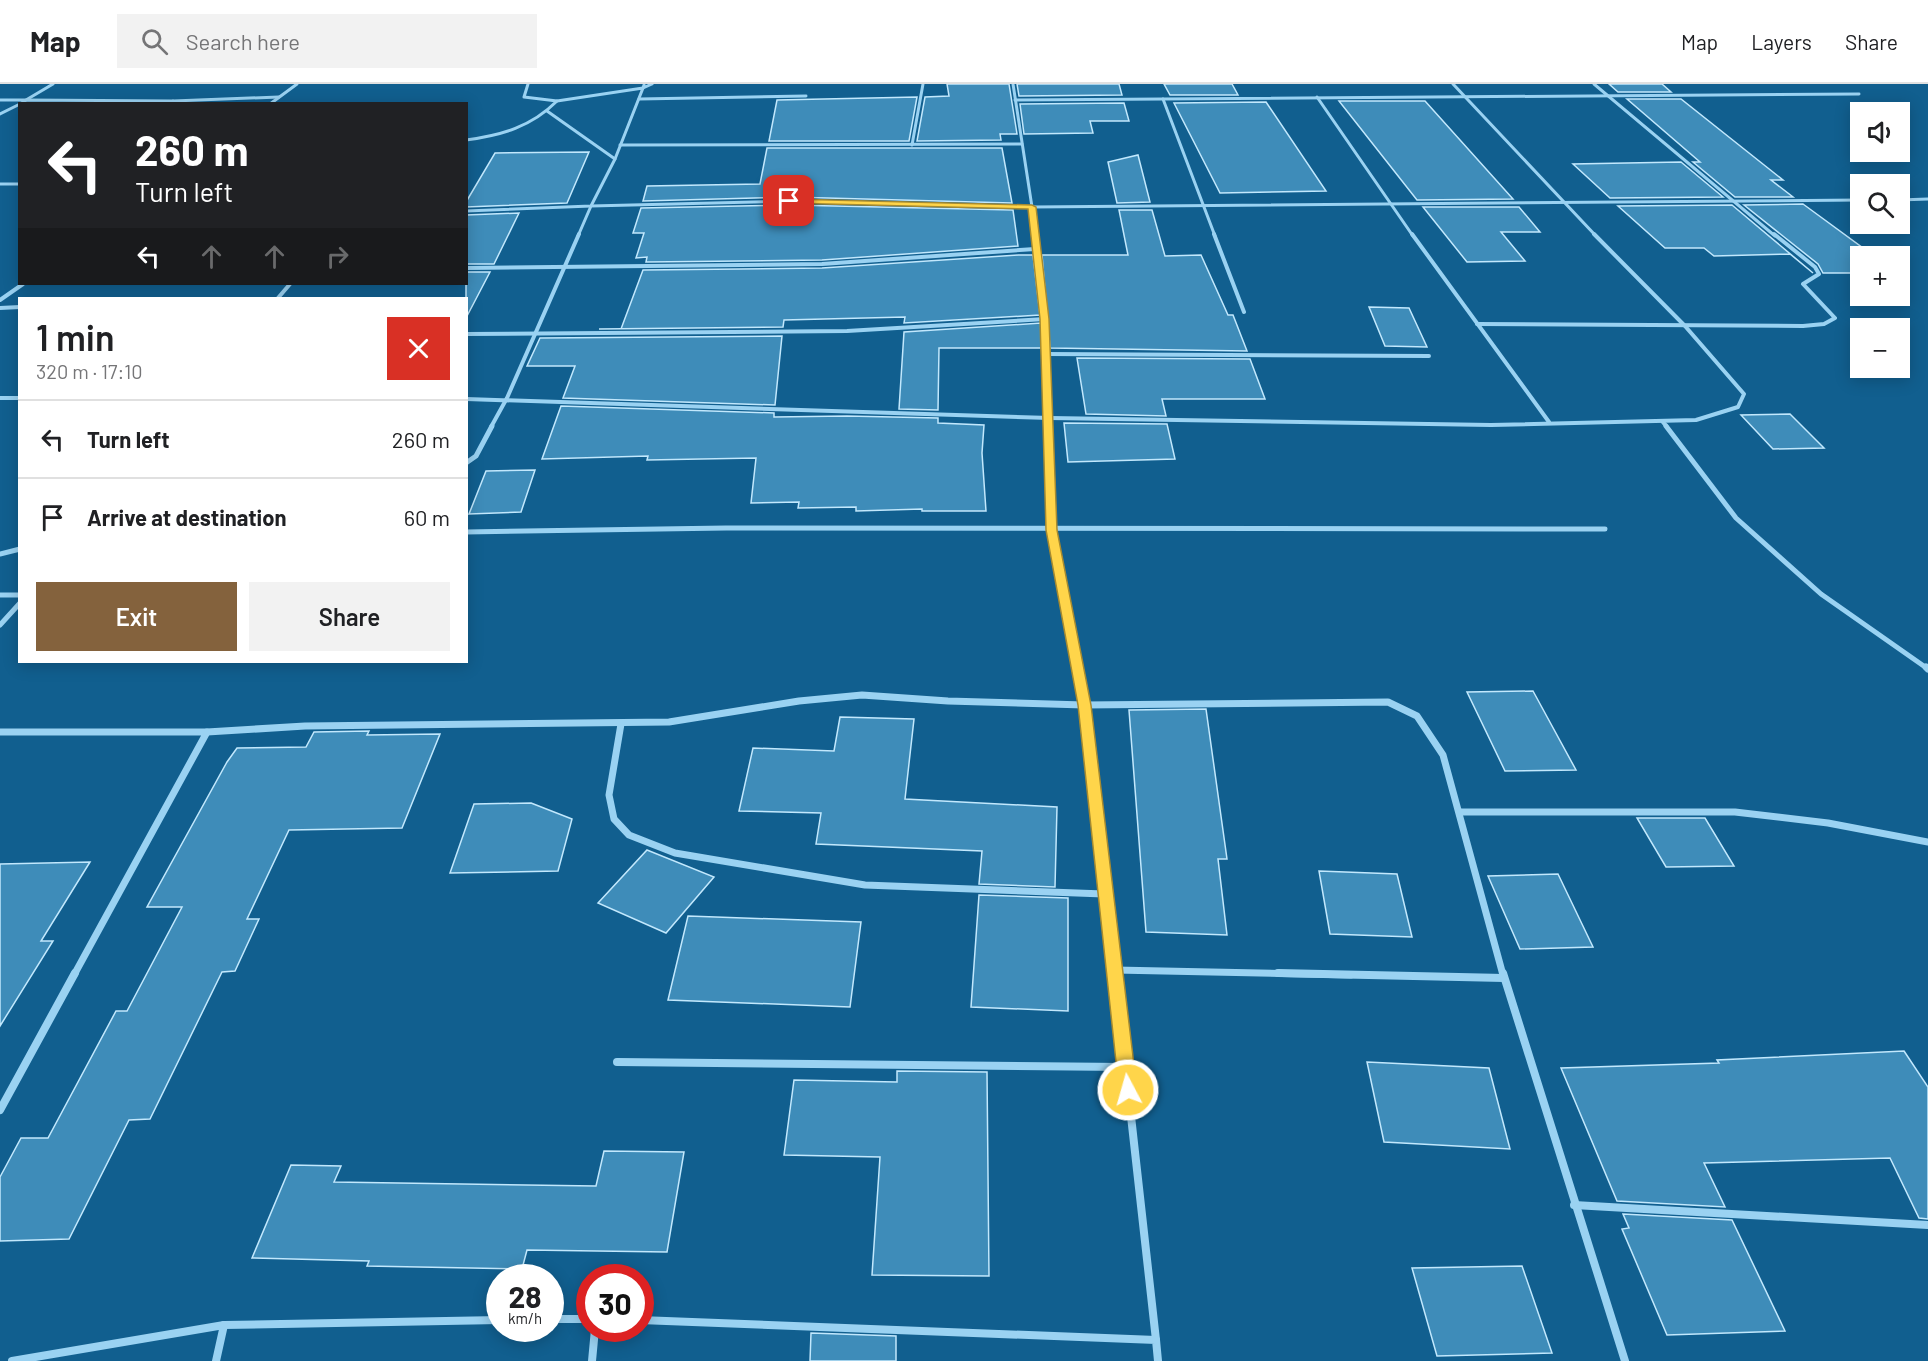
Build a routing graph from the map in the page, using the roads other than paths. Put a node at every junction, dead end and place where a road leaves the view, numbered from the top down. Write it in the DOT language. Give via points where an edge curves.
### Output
graph roads {
  1 [pos="53,84"];
  2 [pos="297,84"];
  3 [pos="528,84"];
  4 [pos="652,84"];
  5 [pos="923,84"];
  6 [pos="1013,84"];
  7 [pos="1452,84"];
  8 [pos="1594,84"];
  9 [pos="644,86"];
  10 [pos="1606,94"];
  11 [pos="1859,94"];
  12 [pos="1463,95"];
  13 [pos="806,96"];
  14 [pos="279,97"];
  15 [pos="1317,97"];
  16 [pos="639,99"];
  17 [pos="1163,99"];
  18 [pos="0,100"];
  19 [pos="26,100"];
  20 [pos="1015,100"];
  21 [pos="173,101"];
  22 [pos="557,101"];
  23 [pos="23,102"];
  24 [pos="273,102"];
  25 [pos="18,105"];
  26 [pos="547,111"];
  27 [pos="0,114"];
  28 [pos="468,140"];
  29 [pos="912,144"];
  30 [pos="1022,144"];
  31 [pos="620,145"];
  32 [pos="615,159"];
  33 [pos="0,184"];
  34 [pos="18,184"];
  35 [pos="1928,199"];
  36 [pos="1850,200"];
  37 [pos="1910,200"];
  38 [pos="1731,201"];
  39 [pos="1563,203"];
  40 [pos="1390,205"];
  41 [pos="591,206"];
  42 [pos="1032,207"];
  43 [pos="1205,207"];
  44 [pos="468,211"];
  45 [pos="1035,249"];
  46 [pos="468,268"];
  47 [pos="564,268"];
  48 [pos="22,285"];
  49 [pos="289,285"];
  50 [pos="279,297"];
  51 [pos="0,300"];
  52 [pos="0,308"];
  53 [pos="18,308"];
  54 [pos="1244,312"];
  55 [pos="1045,319"];
  56 [pos="1477,324"];
  57 [pos="1686,326"];
  58 [pos="536,332"];
  59 [pos="468,334"];
  60 [pos="1046,354"];
  61 [pos="1429,356"];
  62 [pos="0,398"];
  63 [pos="18,398"];
  64 [pos="468,399"];
  65 [pos="507,399"];
  66 [pos="1050,418"];
  67 [pos="1662,421"];
  68 [pos="1548,422"];
  69 [pos="468,462"];
  70 [pos="1605,529"];
  71 [pos="1051,530"];
  72 [pos="468,532"];
  73 [pos="18,550"];
  74 [pos="0,554"];
  75 [pos="0,595"];
  76 [pos="18,595"];
  77 [pos="18,605"];
  78 [pos="0,625"];
  79 [pos="1928,669"];
  80 [pos="1084,705"];
  81 [pos="621,724"];
  82 [pos="0,732"];
  83 [pos="207,732"];
  84 [pos="1460,812"];
  85 [pos="1928,842"];
  86 [pos="1104,894"];
  87 [pos="1115,970"];
  88 [pos="1504,978"];
  89 [pos="616,1062"];
  90 [pos="1125,1067"];
  91 [pos="0,1110"];
  92 [pos="1574,1205"];
  93 [pos="1928,1225"];
  94 [pos="486,1320"];
  95 [pos="654,1321"];
  96 [pos="224,1325"];
  97 [pos="1156,1340"];
  98 [pos="594,1342"];
  99 [pos="12,1361"];
  100 [pos="216,1361"];
  101 [pos="592,1361"];
  102 [pos="1158,1361"];
  103 [pos="1625,1361"];
  1 -- 19 [label="street"];
  2 -- 14 [label="street"];
  3 -- 22 [label="street" via="524,97"];
  4 -- 9 [label="street"];
  5 -- 29 [label="street"];
  6 -- 20 [label="street"];
  7 -- 12 [label="street"];
  8 -- 10 [label="street"];
  9 -- 16 [label="street"];
  9 -- 22 [label="street"];
  10 -- 11 [label="street"];
  10 -- 12 [label="street"];
  10 -- 38 [label="street"];
  12 -- 15 [label="street"];
  12 -- 39 [label="street"];
  13 -- 16 [label="street"];
  14 -- 21 [label="street"];
  14 -- 24 [label="street"];
  15 -- 17 [label="street"];
  15 -- 40 [label="street"];
  16 -- 31 [label="street"];
  17 -- 20 [label="street"];
  17 -- 43 [label="street"];
  18 -- 19 [label="street"];
  19 -- 21 [label="street"];
  19 -- 23 [label="street"];
  20 -- 30 [label="street"];
  22 -- 26 [label="street"];
  25 -- 27 [label="street"];
  26 -- 28 [label="street" via="526,128"];
  26 -- 32 [label="street"];
  29 -- 30 [label="street"];
  29 -- 31 [label="street"];
  30 -- 42 [label="street"];
  31 -- 32 [label="street"];
  32 -- 41 [label="street"];
  33 -- 34 [label="street"];
  35 -- 37 [label="street"];
  36 -- 38 [label="street"];
  38 -- 39 [label="street"];
  38 -- 57 [label="street" via="1815,267 1819,274 1803,284 1835,318 1824,324 1803,326"];
  39 -- 40 [label="street"];
  39 -- 57 [label="street"];
  40 -- 43 [label="street"];
  40 -- 56 [label="street"];
  41 -- 42 [label="street" via="789,201"];
  41 -- 44 [label="street"];
  41 -- 47 [label="street"];
  42 -- 43 [label="street"];
  42 -- 45 [label="street"];
  43 -- 54 [label="street"];
  45 -- 47 [label="street" via="942,260 826,266"];
  45 -- 55 [label="street"];
  46 -- 47 [label="street"];
  47 -- 58 [label="street"];
  48 -- 51 [label="street"];
  49 -- 50 [label="street"];
  52 -- 53 [label="street"];
  55 -- 58 [label="street" via="847,331"];
  55 -- 60 [label="street"];
  56 -- 57 [label="street"];
  56 -- 68 [label="street"];
  57 -- 67 [label="street" via="1744,394 1738,407 1713,416"];
  58 -- 59 [label="street"];
  58 -- 65 [label="street"];
  60 -- 61 [label="street"];
  60 -- 66 [label="street"];
  62 -- 63 [label="street"];
  64 -- 65 [label="street"];
  65 -- 66 [label="street"];
  65 -- 69 [label="street" via="476,456"];
  66 -- 68 [label="street" via="1491,425"];
  66 -- 71 [label="street"];
  67 -- 68 [label="street"];
  67 -- 79 [label="street" via="1736,518 1821,594"];
  70 -- 71 [label="street"];
  71 -- 72 [label="street" via="726,528"];
  71 -- 80 [label="street"];
  73 -- 74 [label="street"];
  75 -- 76 [label="street"];
  77 -- 78 [label="street"];
  80 -- 81 [label="street" via="862,695 799,700 669,722"];
  80 -- 84 [label="street" via="1388,702 1417,716 1443,755"];
  80 -- 86 [label="street"];
  81 -- 83 [label="street" via="305,726"];
  81 -- 86 [label="street" via="609,795 614,819 629,835 675,853 865,885"];
  82 -- 83 [label="street"];
  83 -- 91 [label="street"];
  84 -- 85 [label="street" via="1736,812 1828,822"];
  84 -- 88 [label="street"];
  86 -- 87 [label="street"];
  87 -- 88 [label="street"];
  87 -- 90 [label="street"];
  88 -- 92 [label="street"];
  89 -- 90 [label="street"];
  90 -- 97 [label="street"];
  92 -- 93 [label="street"];
  92 -- 103 [label="street"];
  94 -- 96 [label="street"];
  95 -- 97 [label="street"];
  96 -- 99 [label="street"];
  96 -- 100 [label="street"];
  97 -- 102 [label="street"];
  98 -- 101 [label="street"];
}
